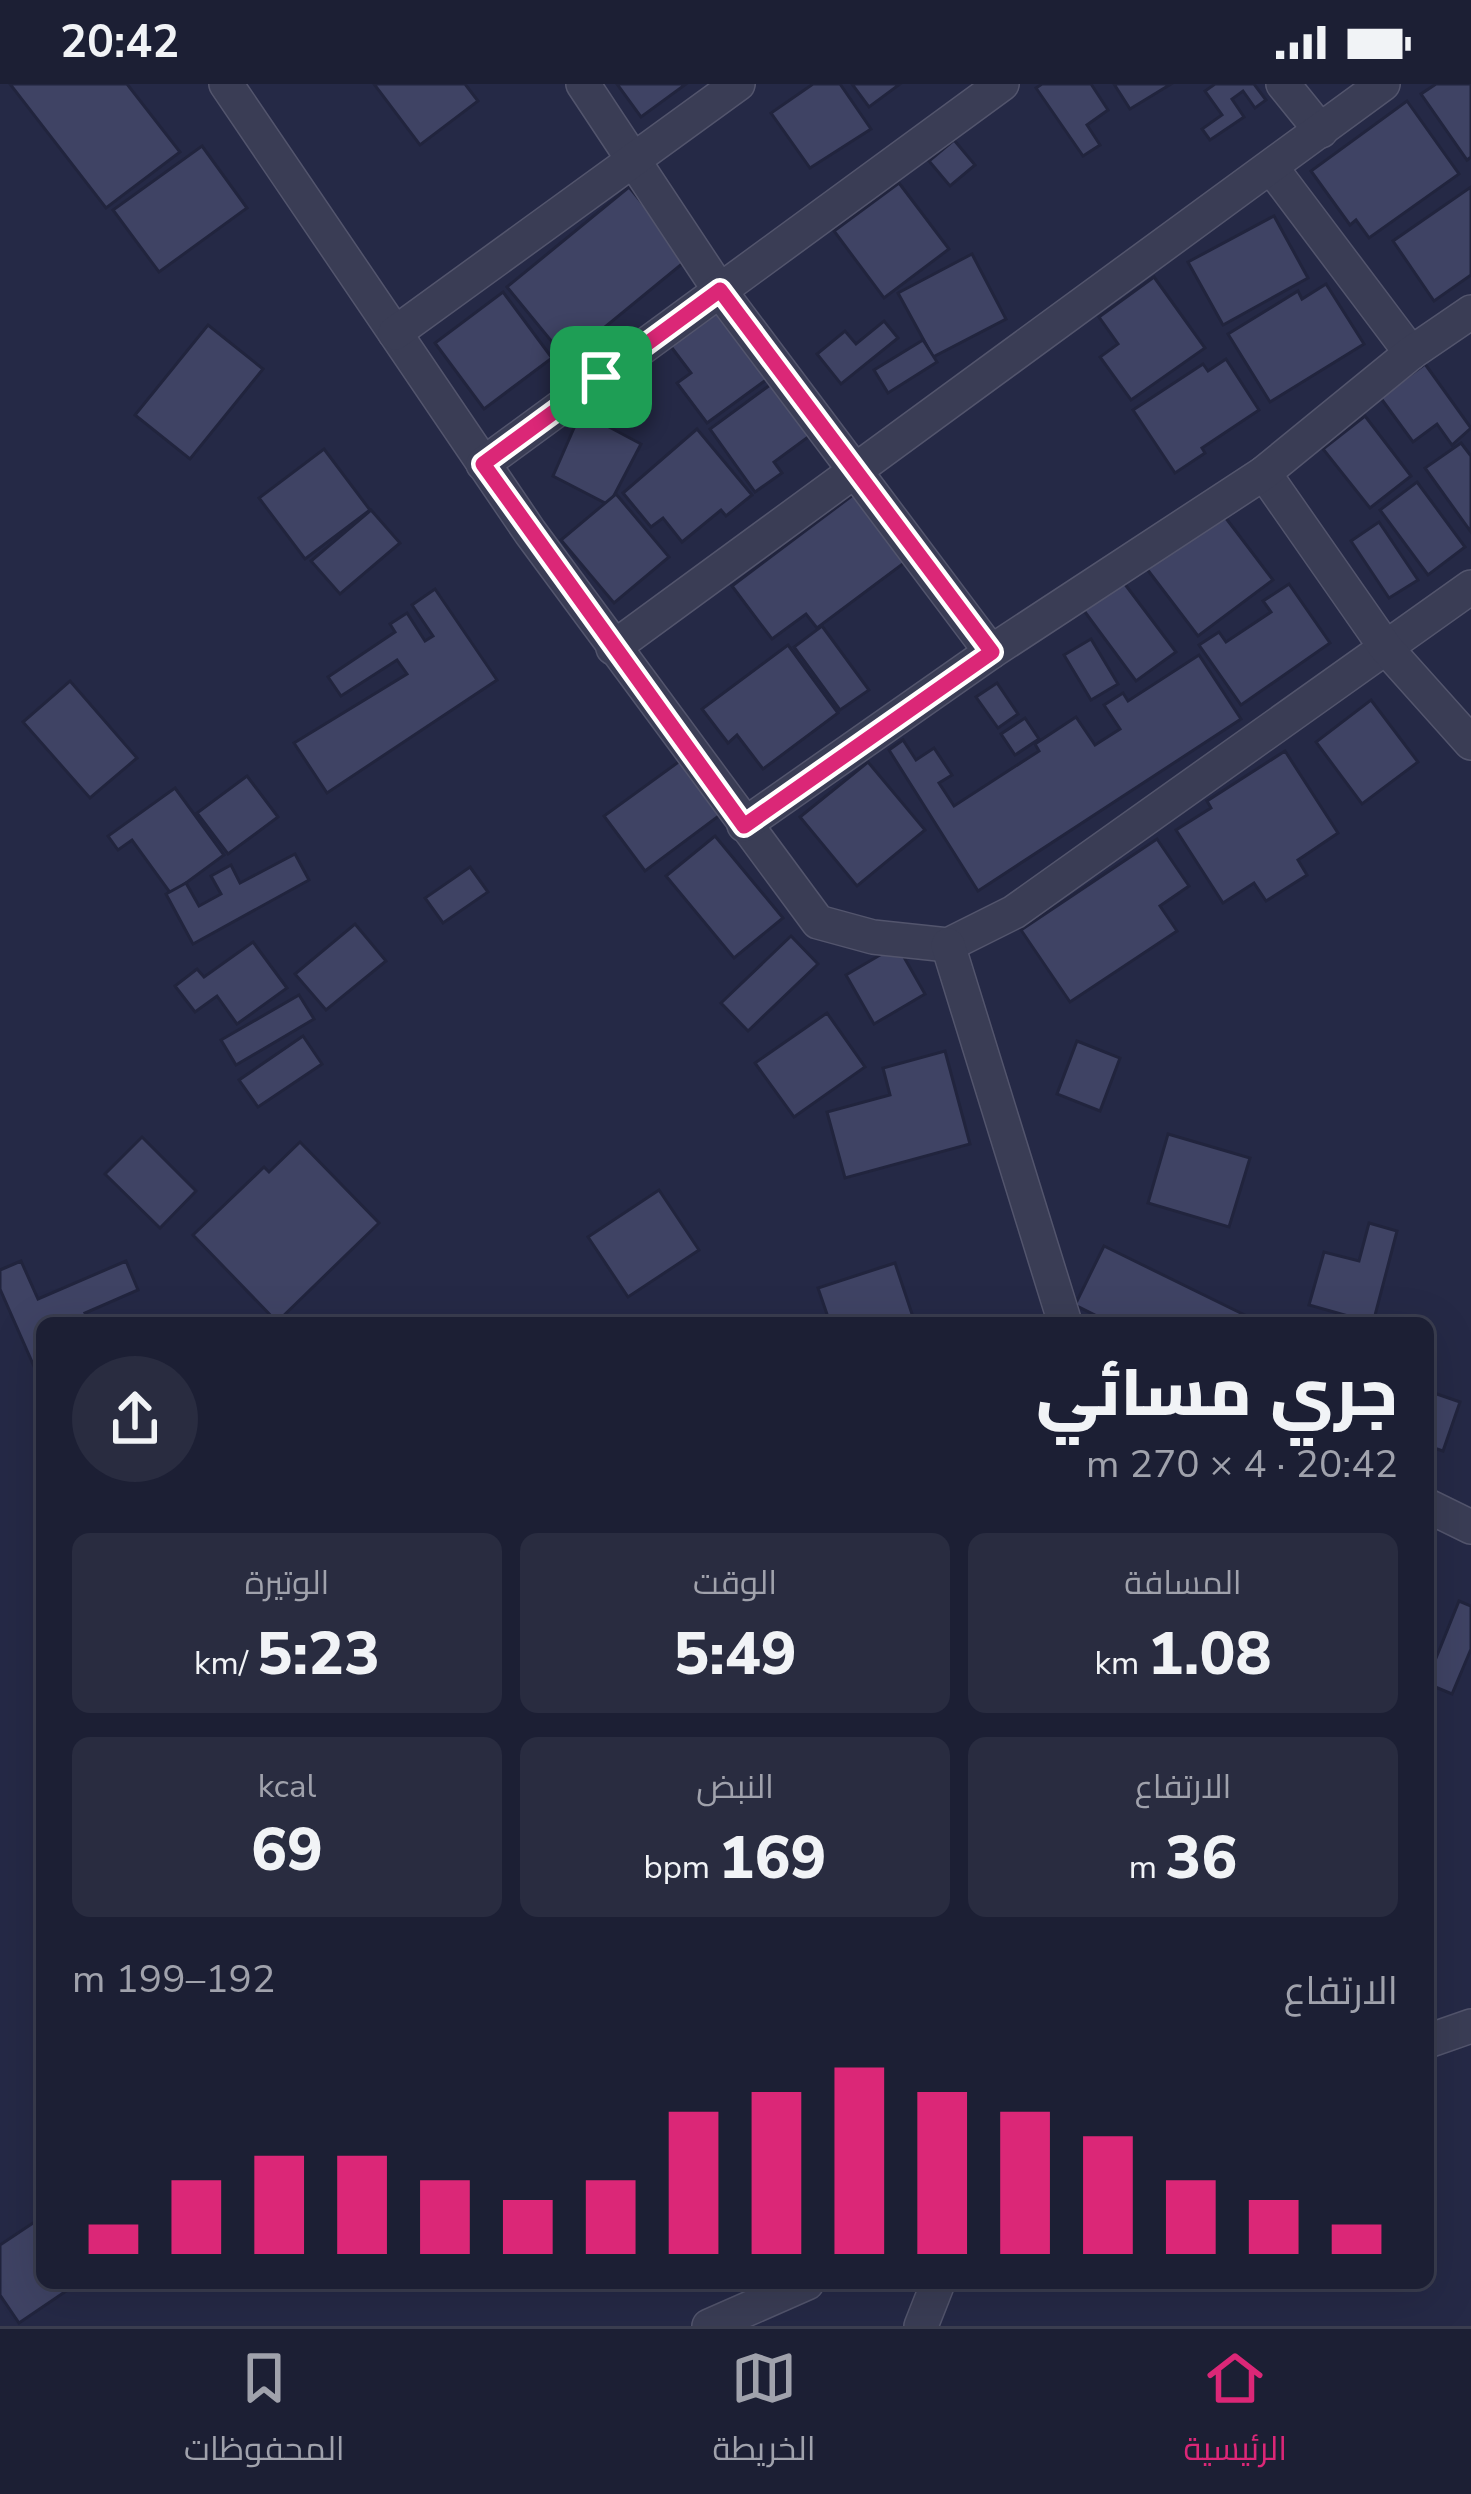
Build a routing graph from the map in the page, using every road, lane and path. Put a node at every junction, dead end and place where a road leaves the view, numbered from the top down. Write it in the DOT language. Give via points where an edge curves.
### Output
graph roads {
  1 [pos="583,84"];
  2 [pos="738,84"];
  3 [pos="1282,84"];
  4 [pos="1383,84"];
  5 [pos="234,87"];
  6 [pos="984,89"];
  7 [pos="1321,131"];
  8 [pos="636,160"];
  9 [pos="1271,167"];
  10 [pos="720,290"];
  11 [pos="1471,312"];
  12 [pos="395,333"];
  13 [pos="1411,353"];
  14 [pos="483,464"];
  15 [pos="854,472"];
  16 [pos="1264,473"];
  17 [pos="1471,587"];
  18 [pos="613,648"];
  19 [pos="1386,648"];
  20 [pos="992,652"];
  21 [pos="1471,743"];
  22 [pos="744,826"];
  23 [pos="948,945"];
  24 [pos="1063,1317"];
  25 [pos="1434,1509"];
  26 [pos="1471,1527"];
  27 [pos="1471,2026"];
  28 [pos="1434,2039"];
  29 [pos="793,2289"];
  30 [pos="935,2289"];
  31 [pos="709,2326"];
  32 [pos="920,2326"];
  1 -- 8 [label="street"];
  2 -- 8 [label="street"];
  3 -- 7 [label="street"];
  4 -- 7 [label="street"];
  5 -- 12 [label="street"];
  6 -- 10 [label="street"];
  7 -- 9 [label="street"];
  8 -- 10 [label="street"];
  8 -- 12 [label="street"];
  9 -- 13 [label="street"];
  9 -- 15 [label="street"];
  10 -- 14 [label="street"];
  10 -- 15 [label="street"];
  11 -- 13 [label="street"];
  12 -- 14 [label="street"];
  13 -- 16 [label="street"];
  14 -- 18 [label="street"];
  15 -- 18 [label="street"];
  15 -- 20 [label="street"];
  16 -- 19 [label="street"];
  16 -- 20 [label="street"];
  17 -- 19 [label="street"];
  18 -- 22 [label="street"];
  19 -- 21 [label="street"];
  19 -- 23 [label="street" via="1014,912"];
  20 -- 22 [label="street"];
  22 -- 23 [label="street" via="818,922 873,938"];
  23 -- 24 [label="street"];
  25 -- 26 [label="street"];
  27 -- 28 [label="street"];
  29 -- 31 [label="street"];
  30 -- 32 [label="street"];
}
